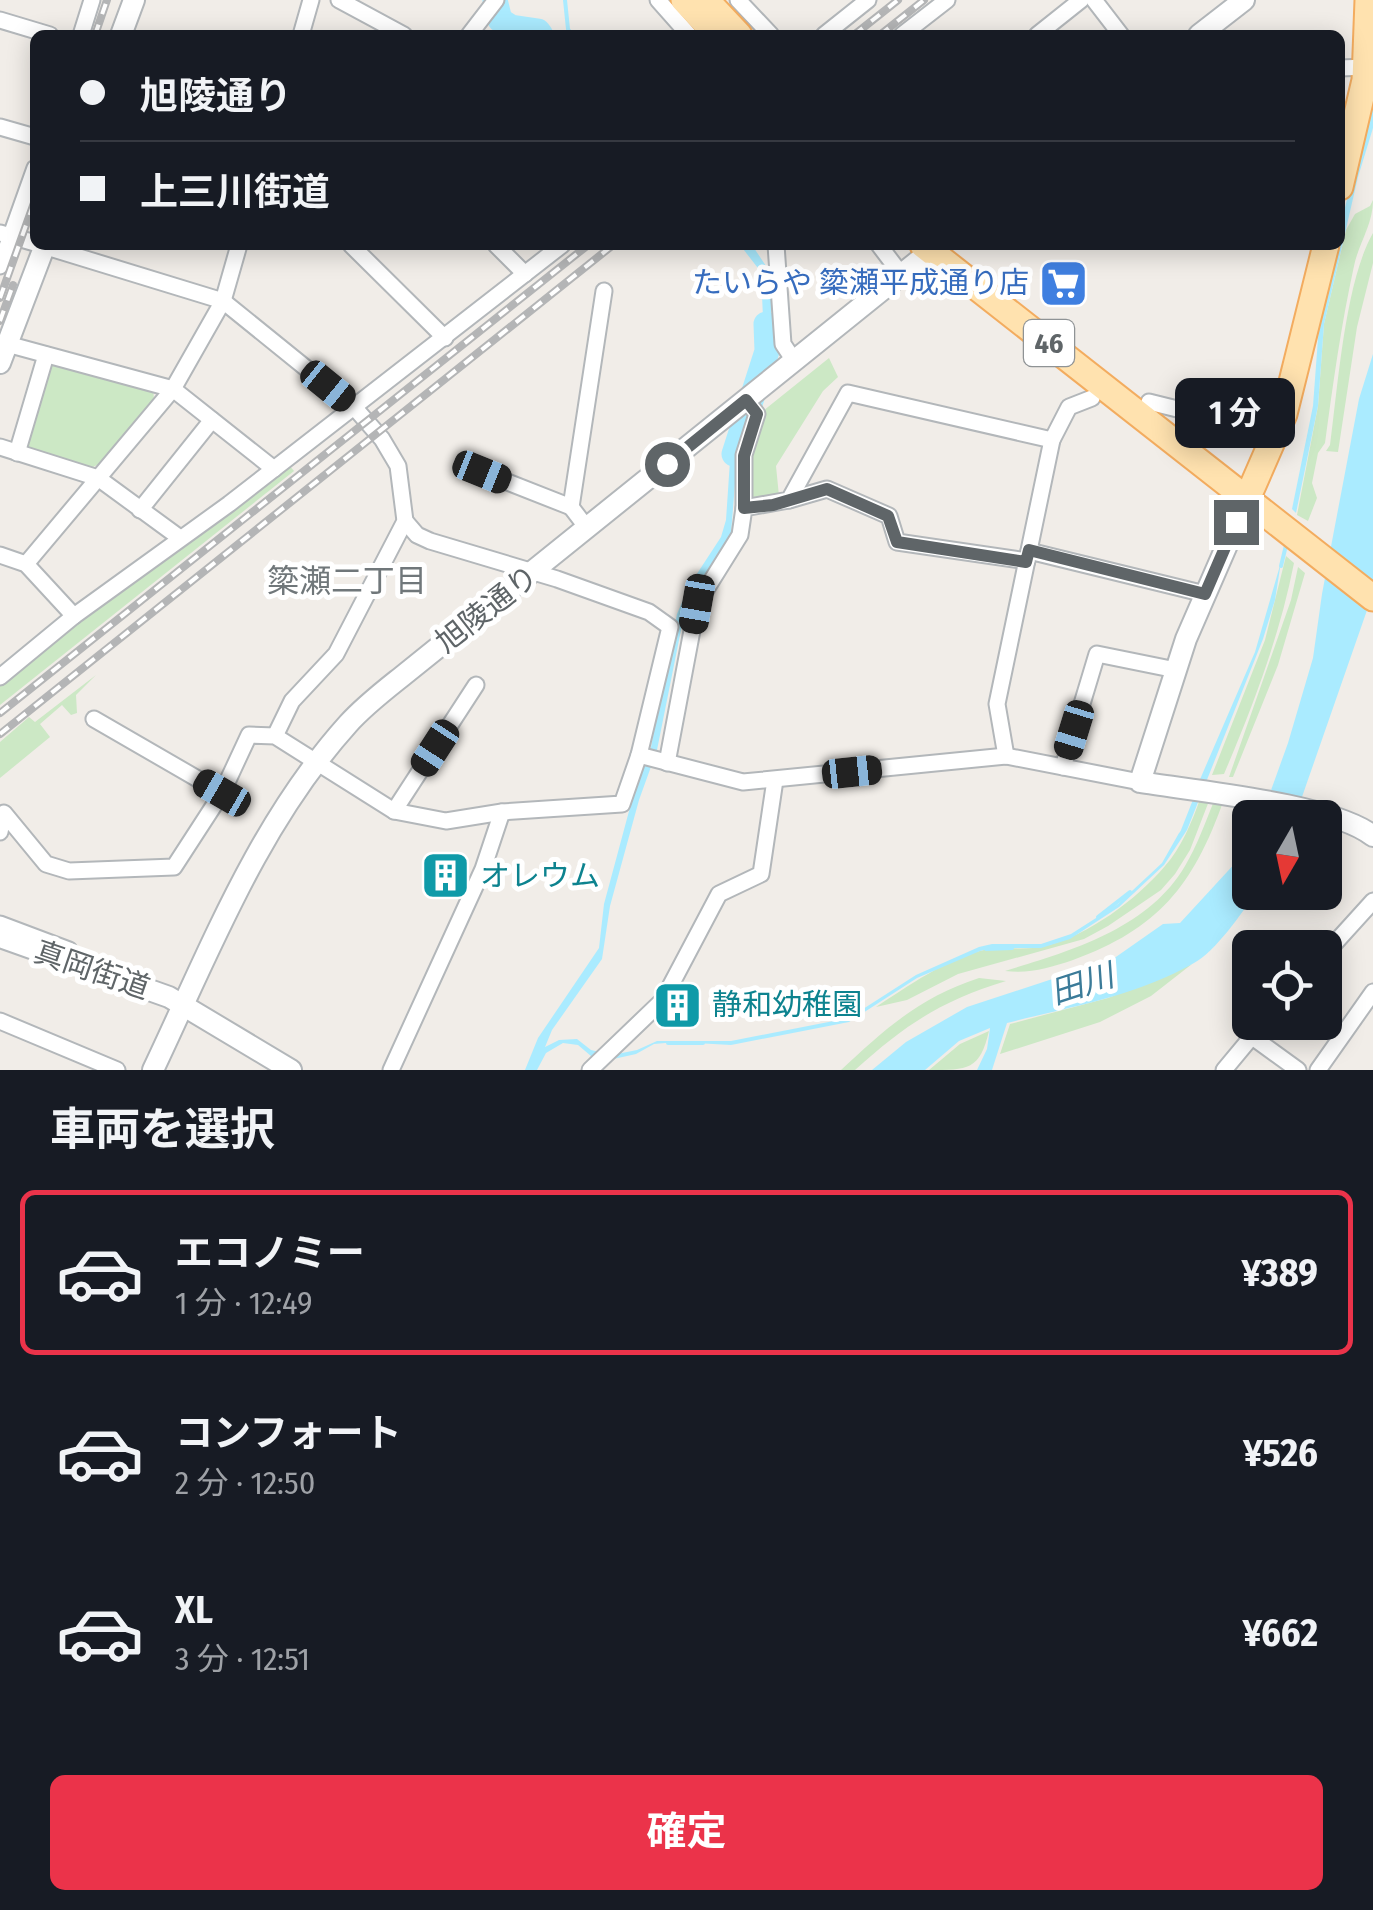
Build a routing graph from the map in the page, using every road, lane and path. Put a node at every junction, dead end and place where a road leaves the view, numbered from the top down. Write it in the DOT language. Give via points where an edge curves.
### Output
graph roads {
  1 [pos="92,0"];
  2 [pos="134,0"];
  3 [pos="311,0"];
  4 [pos="339,0"];
  5 [pos="496,0"];
  6 [pos="658,0"];
  7 [pos="669,0"];
  8 [pos="684,0"];
  9 [pos="706,0"];
  10 [pos="725,0"];
  11 [pos="738,0"];
  12 [pos="868,0"];
  13 [pos="946,0"];
  14 [pos="1081,0"];
  15 [pos="1094,0"];
  16 [pos="1244,0"];
  17 [pos="1368,1"];
  18 [pos="0,20"];
  19 [pos="33,30"];
  20 [pos="83,30"];
  21 [pos="123,30"];
  22 [pos="302,30"];
  23 [pos="395,30"];
  24 [pos="473,30"];
  25 [pos="684,30"];
  26 [pos="697,30"];
  27 [pos="712,30"];
  28 [pos="734,30"];
  29 [pos="753,30"];
  30 [pos="766,30"];
  31 [pos="830,30"];
  32 [pos="908,30"];
  33 [pos="1044,30"];
  34 [pos="1117,30"];
  35 [pos="1205,30"];
  36 [pos="1368,76"];
  37 [pos="0,127"];
  38 [pos="30,136"];
  39 [pos="1345,166"];
  40 [pos="30,180"];
  41 [pos="6,235"];
  42 [pos="39,250"];
  43 [pos="57,250"];
  44 [pos="237,250"];
  45 [pos="356,250"];
  46 [pos="501,250"];
  47 [pos="556,250"];
  48 [pos="776,250"];
  49 [pos="883,250"];
  50 [pos="927,250"];
  51 [pos="936,250"];
  52 [pos="1325,250"];
  53 [pos="0,266"];
  54 [pos="526,274"];
  55 [pos="902,274"];
  56 [pos="604,290"];
  57 [pos="222,301"];
  58 [pos="445,338"];
  59 [pos="3,353"];
  60 [pos="46,355"];
  61 [pos="796,362"];
  62 [pos="172,389"];
  63 [pos="1092,398"];
  64 [pos="746,400"];
  65 [pos="1149,402"];
  66 [pos="354,408"];
  67 [pos="212,420"];
  68 [pos="1278,434"];
  69 [pos="1052,440"];
  70 [pos="0,447"];
  71 [pos="17,452"];
  72 [pos="274,468"];
  73 [pos="482,472"];
  74 [pos="98,478"];
  75 [pos="1247,499"];
  76 [pos="789,500"];
  77 [pos="571,507"];
  78 [pos="744,508"];
  79 [pos="140,510"];
  80 [pos="404,522"];
  81 [pos="588,528"];
  82 [pos="180,538"];
  83 [pos="0,555"];
  84 [pos="1028,556"];
  85 [pos="26,564"];
  86 [pos="532,574"];
  87 [pos="1205,594"];
  88 [pos="1373,598"];
  89 [pos="74,616"];
  90 [pos="1176,670"];
  91 [pos="0,677"];
  92 [pos="476,684"];
  93 [pos="94,719"];
  94 [pos="275,736"];
  95 [pos="640,755"];
  96 [pos="1006,756"];
  97 [pos="315,763"];
  98 [pos="667,763"];
  99 [pos="1063,768"];
  100 [pos="775,780"];
  101 [pos="1140,782"];
  102 [pos="222,793"];
  103 [pos="394,811"];
  104 [pos="502,812"];
  105 [pos="0,832"];
  106 [pos="1373,836"];
  107 [pos="1373,901"];
  108 [pos="0,924"];
  109 [pos="1342,935"];
  110 [pos="0,937"];
  111 [pos="0,947"];
  112 [pos="73,962"];
  113 [pos="1373,992"];
  114 [pos="184,1005"];
  115 [pos="1367,1013"];
  116 [pos="0,1021"];
  117 [pos="1248,1040"];
  118 [pos="1257,1040"];
  119 [pos="117,1070"];
  120 [pos="154,1070"];
  121 [pos="292,1070"];
  122 [pos="391,1070"];
  123 [pos="590,1070"];
  124 [pos="1224,1070"];
  125 [pos="1298,1070"];
  126 [pos="1318,1070"];
  1 -- 20 [label="street"];
  2 -- 21 [label="street"];
  3 -- 22 [label="street"];
  4 -- 23 [label="street"];
  5 -- 24 [label="street"];
  6 -- 25 [label="street"];
  7 -- 26 [label="street"];
  8 -- 27 [label="main road"];
  9 -- 28 [label="main road"];
  10 -- 29 [label="street"];
  11 -- 30 [label="street"];
  12 -- 31 [label="street"];
  13 -- 32 [label="street"];
  14 -- 33 [label="street"];
  15 -- 34 [label="street"];
  16 -- 35 [label="street"];
  17 -- 36 [label="main road"];
  18 -- 19 [label="street"];
  36 -- 39 [label="main road"];
  37 -- 38 [label="street"];
  40 -- 41 [label="street"];
  41 -- 53 [label="street"];
  42 -- 59 [label="street"];
  43 -- 57 [label="street"];
  44 -- 57 [label="street"];
  45 -- 58 [label="street"];
  46 -- 54 [label="street"];
  47 -- 54 [label="street"];
  48 -- 61 [label="street" via="783,344"];
  49 -- 55 [label="street"];
  50 -- 55 [label="street, 旭陵通り"];
  51 -- 75 [label="main road, 46"];
  52 -- 68 [label="main road"];
  54 -- 58 [label="street"];
  55 -- 61 [label="street, 旭陵通り"];
  56 -- 77 [label="street"];
  57 -- 62 [label="street"];
  57 -- 66 [label="street"];
  58 -- 66 [label="street"];
  59 -- 60 [label="street"];
  60 -- 62 [label="street"];
  60 -- 71 [label="street"];
  61 -- 64 [label="street, 旭陵通り"];
  62 -- 67 [label="street"];
  62 -- 74 [label="street"];
  63 -- 69 [label="street" via="1069,407"];
  64 -- 78 [label="street" via="757,414 744,456"];
  64 -- 81 [label="street, 旭陵通り"];
  65 -- 68 [label="street"];
  66 -- 72 [label="street"];
  66 -- 80 [label="street" via="398,466"];
  67 -- 72 [label="street"];
  67 -- 79 [label="street"];
  68 -- 75 [label="main road"];
  69 -- 76 [label="street" via="848,393"];
  69 -- 84 [label="street"];
  70 -- 71 [label="street"];
  71 -- 74 [label="street"];
  72 -- 82 [label="street"];
  73 -- 77 [label="street"];
  74 -- 79 [label="street"];
  74 -- 85 [label="street"];
  75 -- 87 [label="street"];
  75 -- 88 [label="main road"];
  76 -- 78 [label="street"];
  76 -- 84 [label="street" via="827,489 888,516 897,542"];
  77 -- 81 [label="street"];
  78 -- 98 [label="street" via="740,535 697,604"];
  79 -- 82 [label="street"];
  80 -- 86 [label="street" via="430,541"];
  80 -- 94 [label="street" via="336,654 292,701"];
  81 -- 86 [label="street, 旭陵通り"];
  82 -- 89 [label="street"];
  83 -- 85 [label="street"];
  84 -- 87 [label="street"];
  84 -- 96 [label="street" via="997,704"];
  85 -- 89 [label="street"];
  86 -- 95 [label="street" via="648,612 670,626"];
  86 -- 97 [label="street, 旭陵通り" via="370,702"];
  87 -- 90 [label="street"];
  89 -- 91 [label="street"];
  90 -- 99 [label="street" via="1097,654"];
  90 -- 101 [label="street"];
  92 -- 103 [label="street"];
  93 -- 102 [label="street"];
  94 -- 97 [label="street"];
  94 -- 102 [label="street" via="249,735"];
  95 -- 98 [label="street"];
  95 -- 104 [label="street" via="622,804"];
  96 -- 99 [label="street"];
  96 -- 100 [label="street"];
  97 -- 103 [label="street"];
  97 -- 114 [label="street, 旭陵通り" via="258,850"];
  98 -- 100 [label="street" via="744,782"];
  99 -- 101 [label="street"];
  100 -- 123 [label="street" via="761,874 719,894 663,1000"];
  101 -- 106 [label="street" via="1316,812"];
  102 -- 105 [label="street" via="174,867 69,871 46,864 4,814"];
  103 -- 104 [label="street" via="446,821"];
  104 -- 122 [label="street"];
  107 -- 109 [label="street"];
  108 -- 112 [label="street" via="69,950"];
  110 -- 112 [label="street, 真岡街道"];
  111 -- 112 [label="street" via="61,967"];
  112 -- 114 [label="street, 真岡街道"];
  113 -- 115 [label="street"];
  114 -- 120 [label="street, 旭陵通り"];
  114 -- 121 [label="street, 真岡街道"];
  115 -- 126 [label="street"];
  116 -- 119 [label="street"];
  117 -- 124 [label="street"];
  118 -- 125 [label="street"];
}
